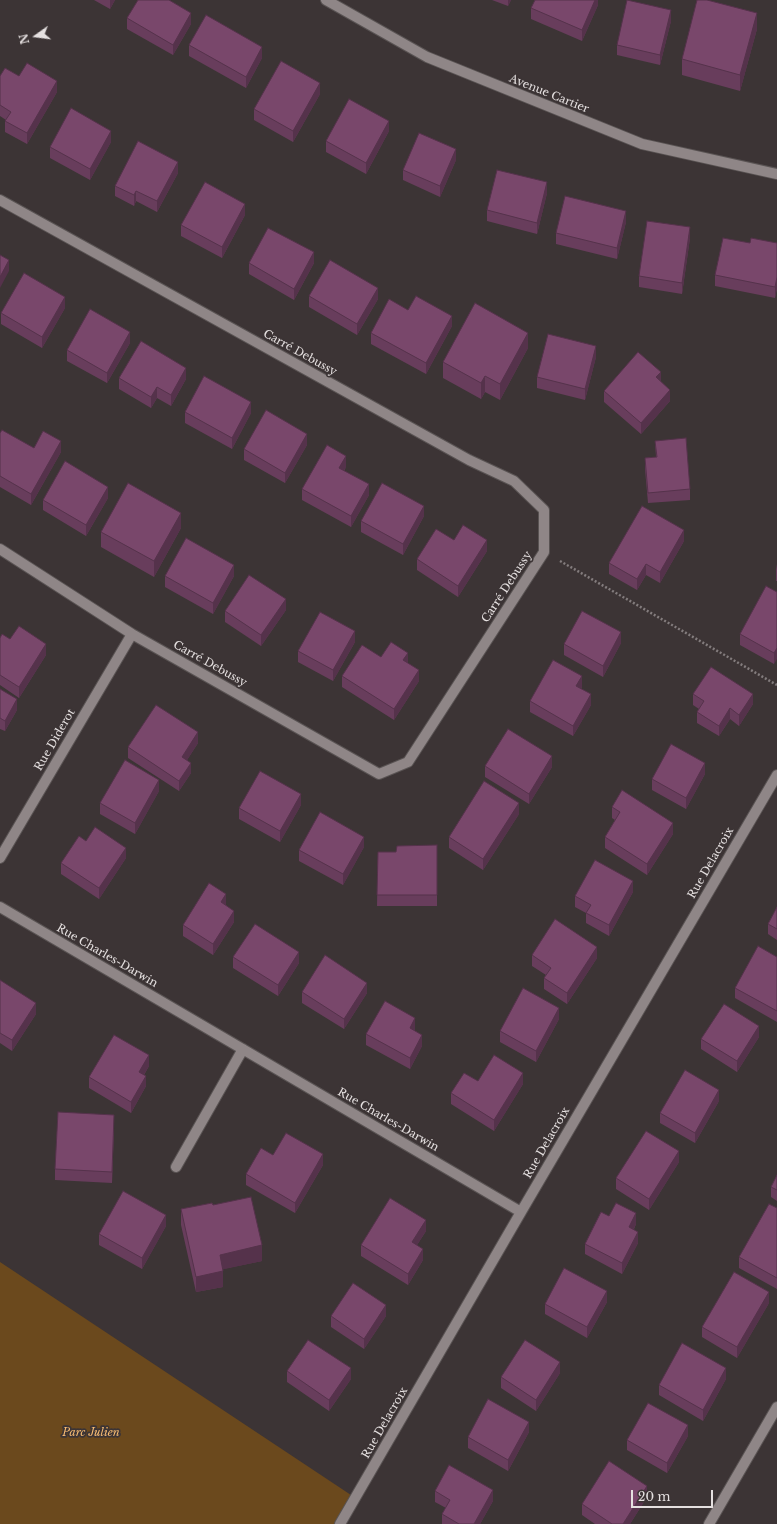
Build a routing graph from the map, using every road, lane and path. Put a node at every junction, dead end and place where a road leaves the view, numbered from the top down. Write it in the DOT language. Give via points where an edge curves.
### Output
graph roads {
  1 [pos="326,0"];
  2 [pos="777,174"];
  3 [pos="0,200"];
  4 [pos="0,549"];
  5 [pos="544,552"];
  6 [pos="132,634"];
  7 [pos="777,685"];
  8 [pos="777,775"];
  9 [pos="0,858"];
  10 [pos="0,907"];
  11 [pos="243,1049"];
  12 [pos="176,1167"];
  13 [pos="520,1212"];
  14 [pos="777,1407"];
  15 [pos="340,1524"];
  16 [pos="709,1524"];
  1 -- 2 [label="street, Avenue Cartier" via="427,57 642,144"];
  3 -- 5 [label="street, Carré Debussy" via="469,460 514,481 544,510"];
  4 -- 6 [label="street, Carré Debussy"];
  5 -- 6 [label="street, Carré Debussy" via="408,762 379,774"];
  5 -- 7 [label="path"];
  6 -- 9 [label="street, Rue Diderot"];
  8 -- 13 [label="street, Rue Delacroix"];
  10 -- 11 [label="street, Rue Charles-Darwin"];
  11 -- 12 [label="street"];
  11 -- 13 [label="street, Rue Charles-Darwin"];
  13 -- 15 [label="street, Rue Delacroix"];
  14 -- 16 [label="street"];
}
